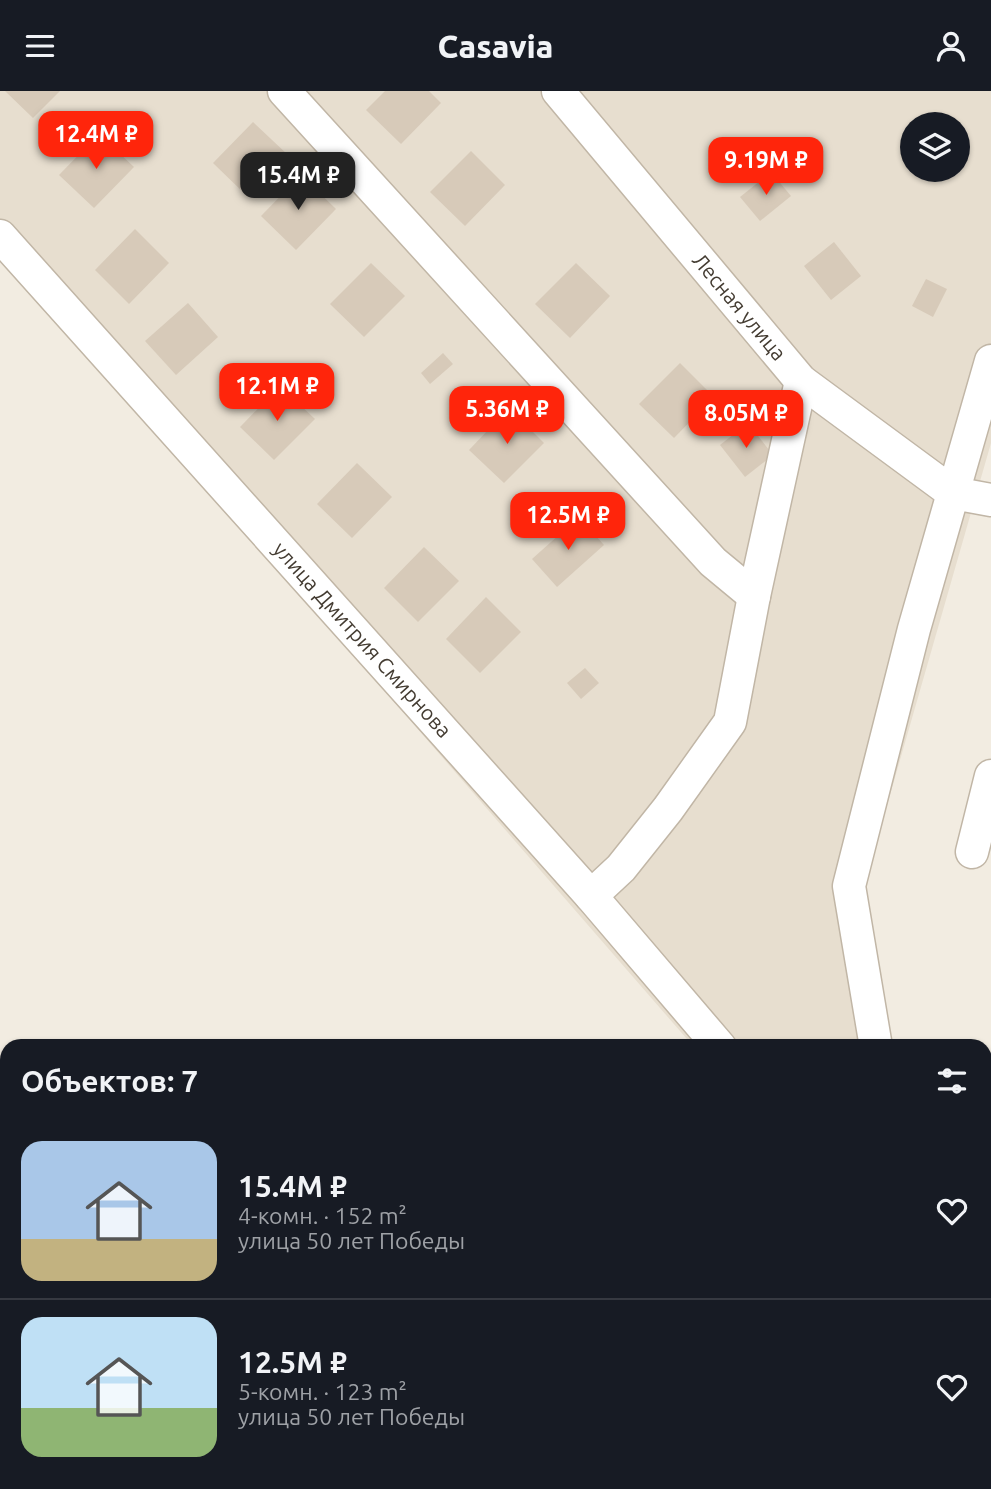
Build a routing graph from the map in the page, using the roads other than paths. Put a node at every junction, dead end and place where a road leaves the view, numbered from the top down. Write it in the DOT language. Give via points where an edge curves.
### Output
graph roads {
  1 [pos="284,91"];
  2 [pos="558,91"];
  3 [pos="0,236"];
  4 [pos="991,361"];
  5 [pos="801,381"];
  6 [pos="953,493"];
  7 [pos="991,501"];
  8 [pos="754,596"];
  9 [pos="991,776"];
  10 [pos="972,852"];
  11 [pos="591,896"];
  12 [pos="713,1039"];
  13 [pos="875,1039"];
  1 -- 8 [label="street" via="713,562"];
  2 -- 5 [label="street, Лесная улица"];
  3 -- 11 [label="street, улица Дмитрия Смирнова"];
  4 -- 6 [label="street"];
  5 -- 6 [label="street, Лесная улица"];
  5 -- 8 [label="street"];
  6 -- 7 [label="street, Лесная улица"];
  6 -- 13 [label="street" via="849,885"];
  8 -- 11 [label="street" via="730,722 668,809"];
  9 -- 10 [label="street"];
  11 -- 12 [label="street, улица Дмитрия Смирнова"];
}
